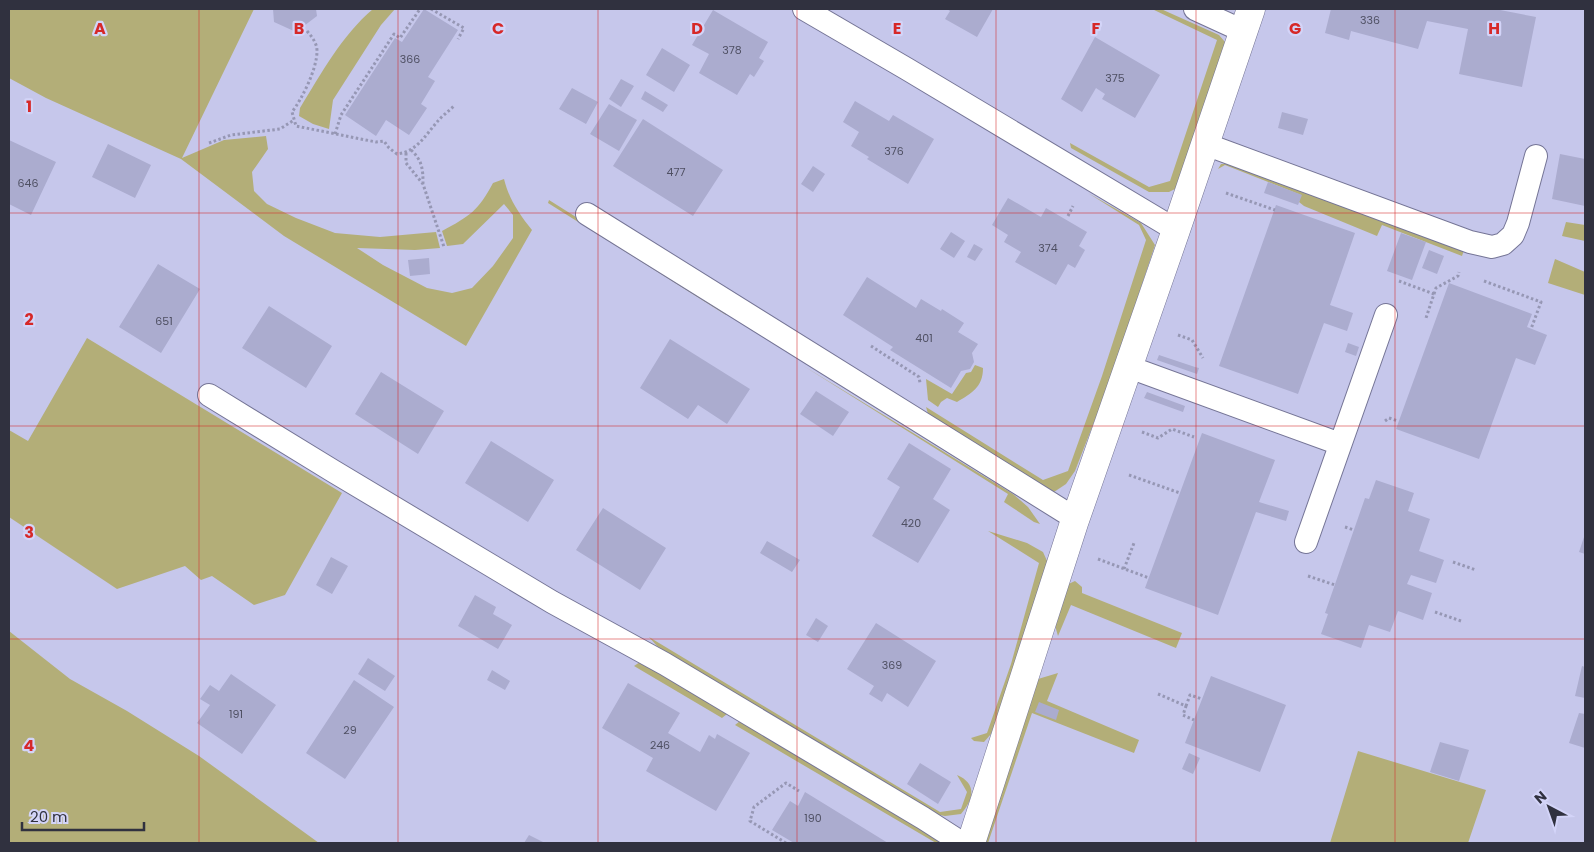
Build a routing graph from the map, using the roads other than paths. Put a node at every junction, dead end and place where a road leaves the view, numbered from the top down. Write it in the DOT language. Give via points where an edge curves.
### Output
graph roads {
  1 [pos="804,9"];
  2 [pos="1195,9"];
  3 [pos="1247,20"];
  4 [pos="1205,144"];
  5 [pos="1536,156"];
  6 [pos="587,214"];
  7 [pos="1176,230"];
  8 [pos="1386,315"];
  9 [pos="1128,367"];
  10 [pos="209,395"];
  11 [pos="1340,444"];
  12 [pos="1076,519"];
  13 [pos="1306,542"];
  14 [pos="962,843"];
  15 [pos="971,843"];
  1 -- 7 [label="lane"];
  2 -- 3 [label="lane"];
  3 -- 4 [label="street"];
  4 -- 5 [label="lane" via="1470,242 1492,247 1513,236"];
  4 -- 7 [label="street"];
  6 -- 12 [label="lane"];
  7 -- 9 [label="street"];
  8 -- 11 [label="lane"];
  9 -- 11 [label="lane"];
  9 -- 12 [label="street"];
  10 -- 14 [label="lane" via="552,602 665,664"];
  11 -- 13 [label="lane"];
  12 -- 15 [label="street"];
}
